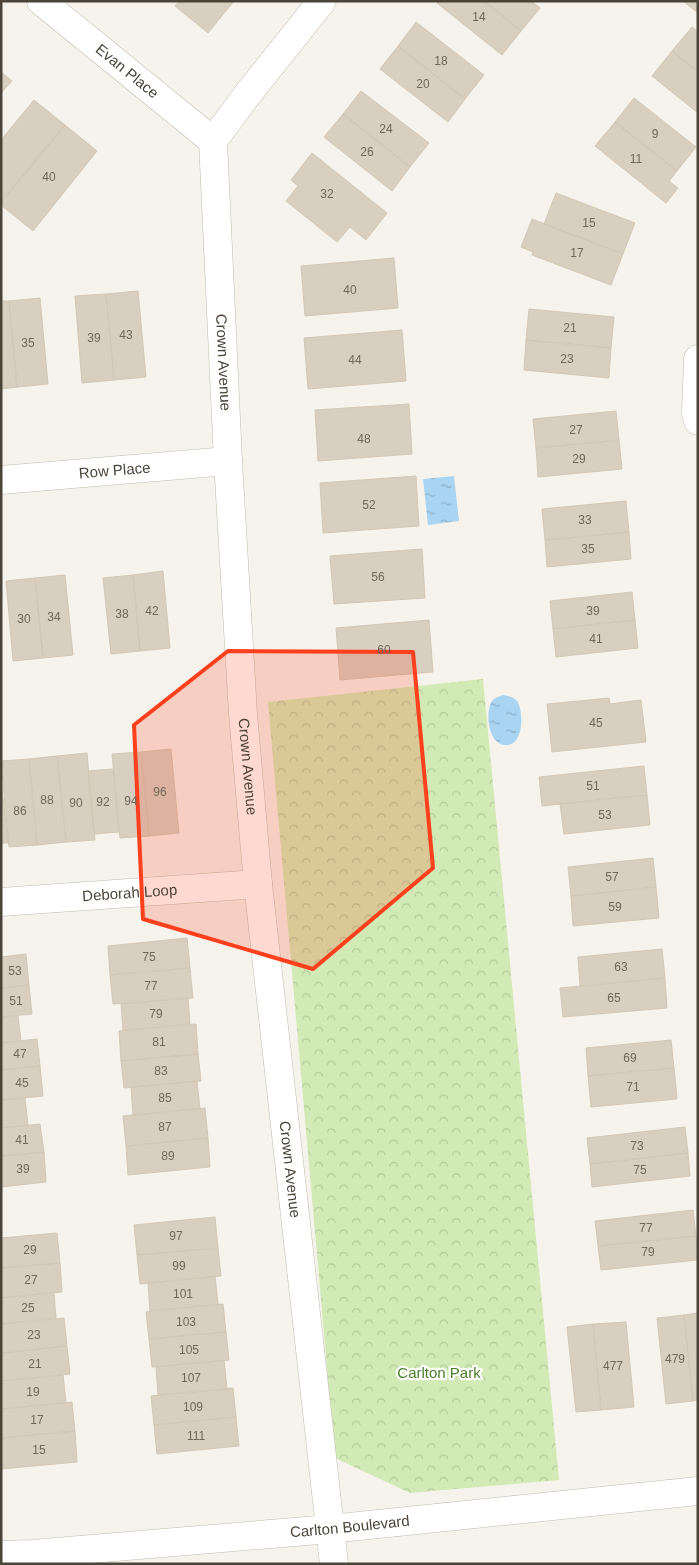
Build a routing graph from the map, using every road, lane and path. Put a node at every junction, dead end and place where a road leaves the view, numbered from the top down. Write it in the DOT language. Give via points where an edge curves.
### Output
graph roads {
  1 [pos="41,1"];
  2 [pos="322,1"];
  3 [pos="213,141"];
  4 [pos="698,359"];
  5 [pos="698,421"];
  6 [pos="228,460"];
  7 [pos="1,480"];
  8 [pos="258,884"];
  9 [pos="1,902"];
  10 [pos="698,1491"];
  11 [pos="330,1529"];
  12 [pos="1,1555"];
  13 [pos="33,1559"];
  14 [pos="334,1564"];
  1 -- 3 [label="street, Evan Place"];
  2 -- 3 [label="street"];
  3 -- 6 [label="street, Crown Avenue"];
  4 -- 5 [label="street"];
  6 -- 7 [label="street, Row Place"];
  6 -- 8 [label="street, Crown Avenue" via="243,714"];
  8 -- 9 [label="street, Deborah Loop"];
  8 -- 11 [label="street, Crown Avenue"];
  10 -- 11 [label="street, Carlton Boulevard"];
  11 -- 13 [label="street, Carlton Boulevard"];
  11 -- 14 [label="street, Crown Avenue"];
  12 -- 13 [label="street, Carlton Boulevard"];
}
